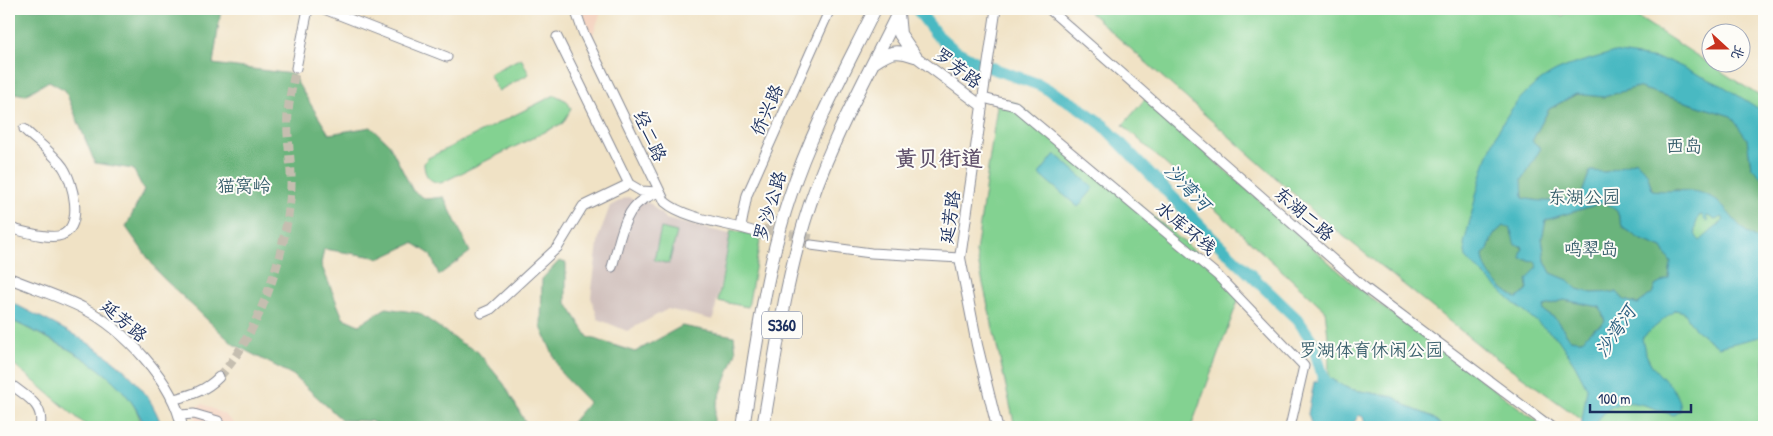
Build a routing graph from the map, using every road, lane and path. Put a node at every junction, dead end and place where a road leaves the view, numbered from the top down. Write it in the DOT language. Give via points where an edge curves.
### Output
graph roads {
  1 [pos="308,9"];
  2 [pos="324,9"];
  3 [pos="574,9"];
  4 [pos="830,9"];
  5 [pos="875,9"];
  6 [pos="996,9"];
  7 [pos="1050,9"];
  8 [pos="899,10"];
  9 [pos="557,37"];
  10 [pos="915,56"];
  11 [pos="447,57"];
  12 [pos="872,63"];
  13 [pos="296,68"];
  14 [pos="982,102"];
  15 [pos="24,129"];
  16 [pos="629,184"];
  17 [pos="658,192"];
  18 [pos="741,227"];
  19 [pos="9,228"];
  20 [pos="762,232"];
  21 [pos="812,242"];
  22 [pos="960,258"];
  23 [pos="612,266"];
  24 [pos="9,278"];
  25 [pos="482,313"];
  26 [pos="220,376"];
  27 [pos="9,383"];
  28 [pos="174,399"];
  29 [pos="180,415"];
  30 [pos="218,421"];
  31 [pos="40,427"];
  32 [pos="182,427"];
  33 [pos="744,427"];
  34 [pos="762,427"];
  35 [pos="997,427"];
  36 [pos="1290,427"];
  37 [pos="1551,427"];
  1 -- 13 [label="street"];
  2 -- 11 [label="street"];
  3 -- 17 [label="street, 经二路"];
  4 -- 18 [label="street, 侨兴路" via="747,195"];
  5 -- 33 [label="highway, 罗沙公路 / S360" via="812,138 790,195 768,287"];
  6 -- 14 [label="street, 延芳路"];
  7 -- 37 [label="street, 东湖二路" via="1364,287"];
  8 -- 10 [label="highway" via="900,34"];
  8 -- 12 [label="highway, S360"];
  9 -- 16 [label="street"];
  10 -- 12 [label="highway" via="892,52"];
  10 -- 14 [label="main road, 罗芳路"];
  12 -- 34 [label="highway, S360" via="818,183 804,223"];
  14 -- 22 [label="main road, 延芳路"];
  14 -- 36 [label="street, 水库环线" via="1015,106 1217,275 1271,330 1304,366"];
  15 -- 19 [label="street" via="70,178 74,218 67,231 56,236"];
  16 -- 17 [label="street" via="641,191"];
  16 -- 25 [label="street" via="583,206 558,247"];
  17 -- 18 [label="street, 经二路" via="672,209"];
  17 -- 23 [label="street" via="633,208"];
  18 -- 20 [label="street, 经二路"];
  21 -- 22 [label="street" via="864,252"];
  22 -- 35 [label="main road, 延芳路"];
  24 -- 28 [label="main road, 延芳路" via="71,302 109,324 157,372"];
  26 -- 28 [label="street" via="209,387"];
  27 -- 31 [label="street" via="38,406 42,416"];
  28 -- 29 [label="main road, 延芳路"];
  29 -- 30 [label="street" via="194,414"];
  29 -- 32 [label="main road, 延芳路"];
}
